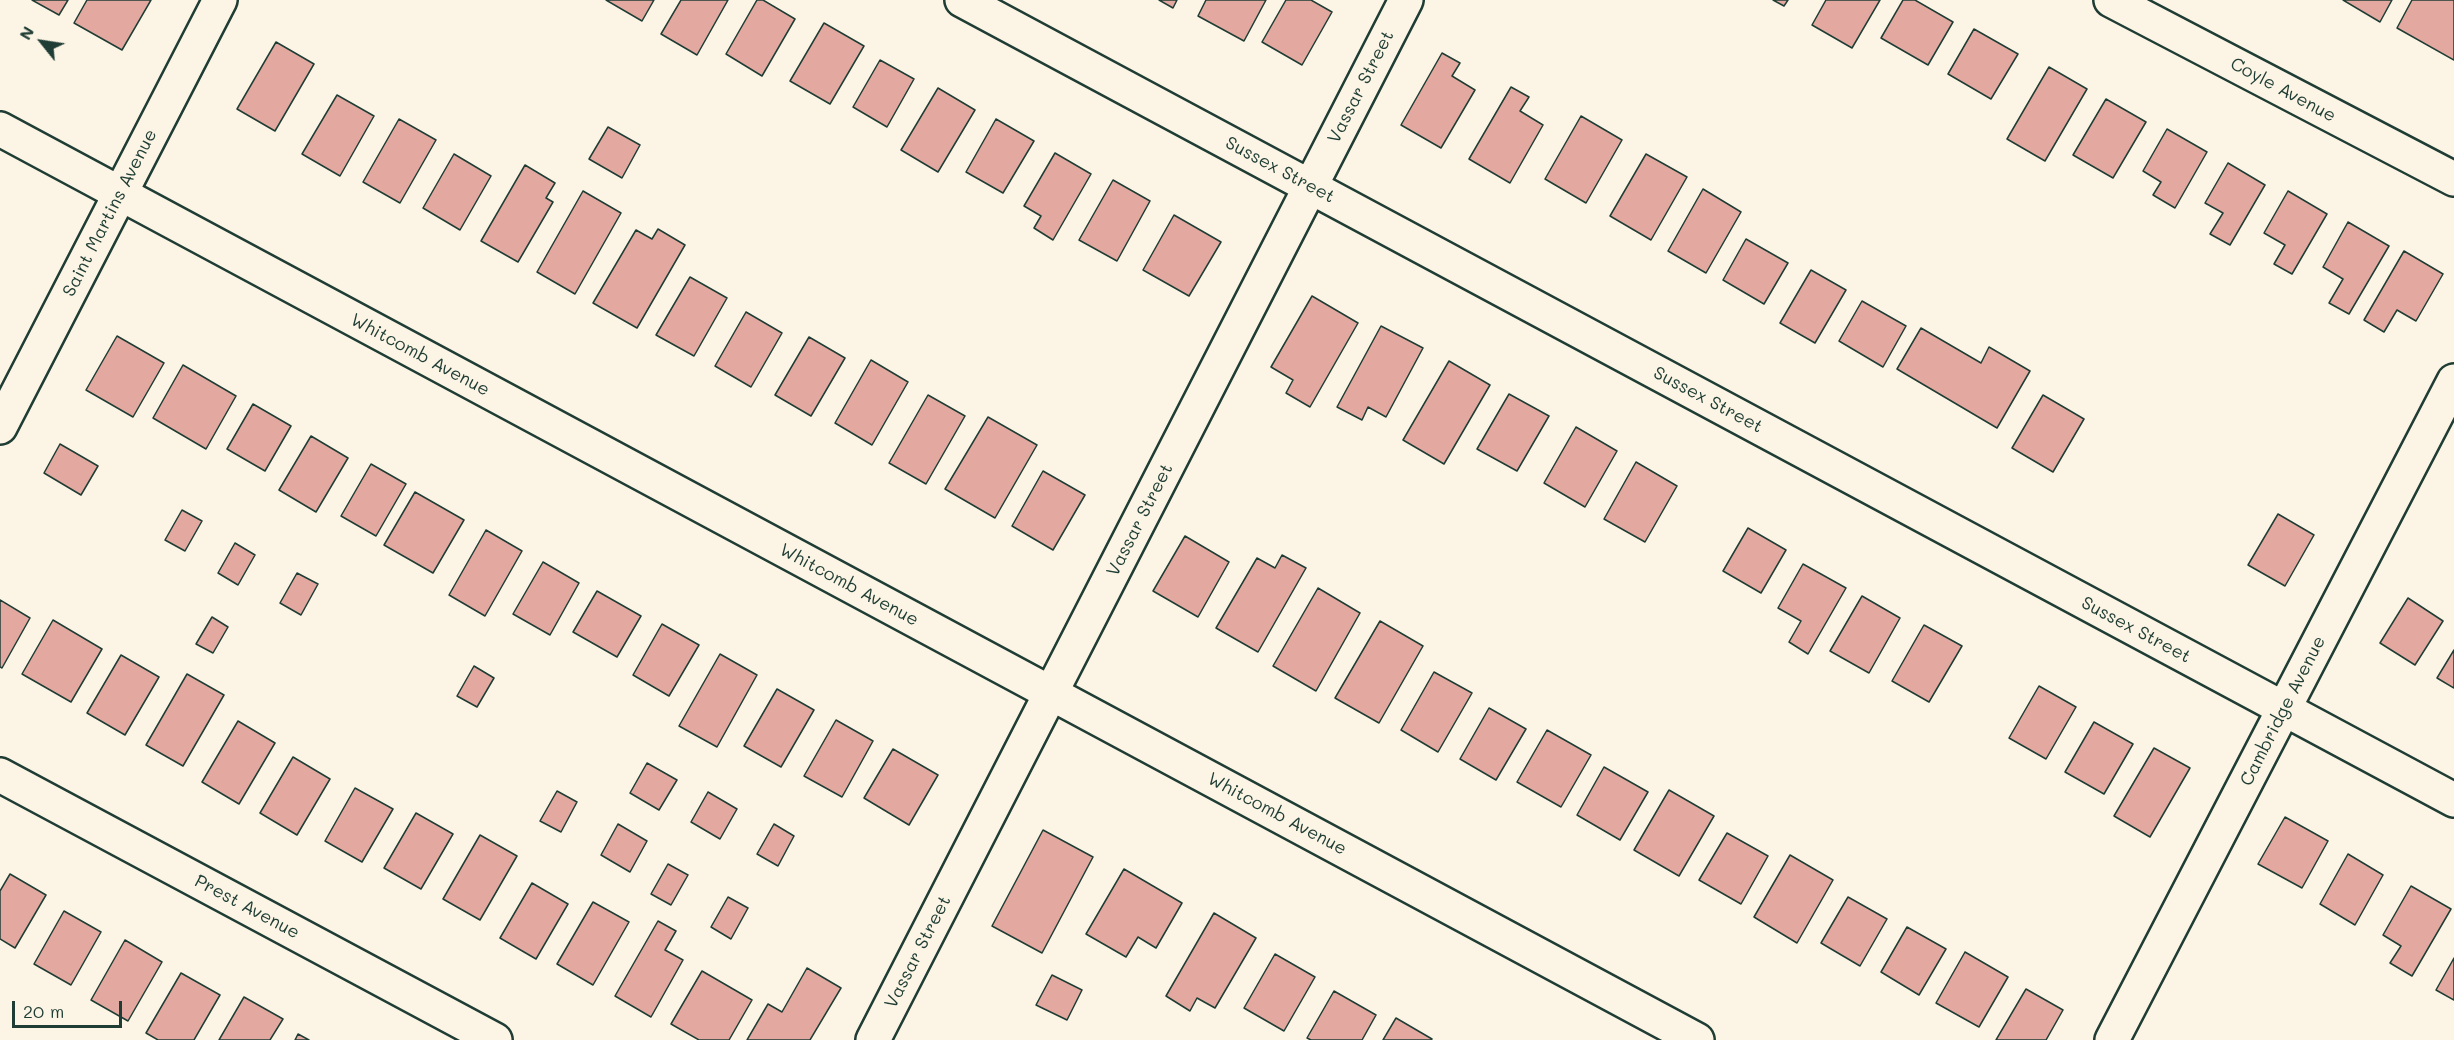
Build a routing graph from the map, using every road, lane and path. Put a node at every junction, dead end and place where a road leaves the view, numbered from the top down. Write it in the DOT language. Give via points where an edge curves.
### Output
graph roads {
  1 [pos="220,0"];
  2 [pos="962,0"];
  3 [pos="1406,0"];
  4 [pos="2111,0"];
  5 [pos="0,129"];
  6 [pos="2454,179"];
  7 [pos="1310,187"];
  8 [pos="120,194"];
  9 [pos="2454,381"];
  10 [pos="0,427"];
  11 [pos="1051,693"];
  12 [pos="2284,709"];
  13 [pos="0,775"];
  14 [pos="2454,800"];
  15 [pos="495,1040"];
  16 [pos="873,1040"];
  17 [pos="1697,1040"];
  18 [pos="2112,1040"];
  1 -- 8 [label="street, Saint Martins Avenue"];
  2 -- 7 [label="street, Sussex Street"];
  3 -- 7 [label="street, Vassar Street"];
  4 -- 6 [label="street, Coyle Avenue"];
  5 -- 8 [label="street, Whitcomb Avenue"];
  7 -- 11 [label="street, Vassar Street"];
  7 -- 12 [label="street, Sussex Street"];
  8 -- 10 [label="street, Saint Martins Avenue"];
  8 -- 11 [label="street, Whitcomb Avenue"];
  9 -- 12 [label="street, Cambridge Avenue"];
  11 -- 16 [label="street, Vassar Street"];
  11 -- 17 [label="street, Whitcomb Avenue"];
  12 -- 14 [label="street, Sussex Street"];
  12 -- 18 [label="street, Cambridge Avenue"];
  13 -- 15 [label="street, Prest Avenue"];
}
